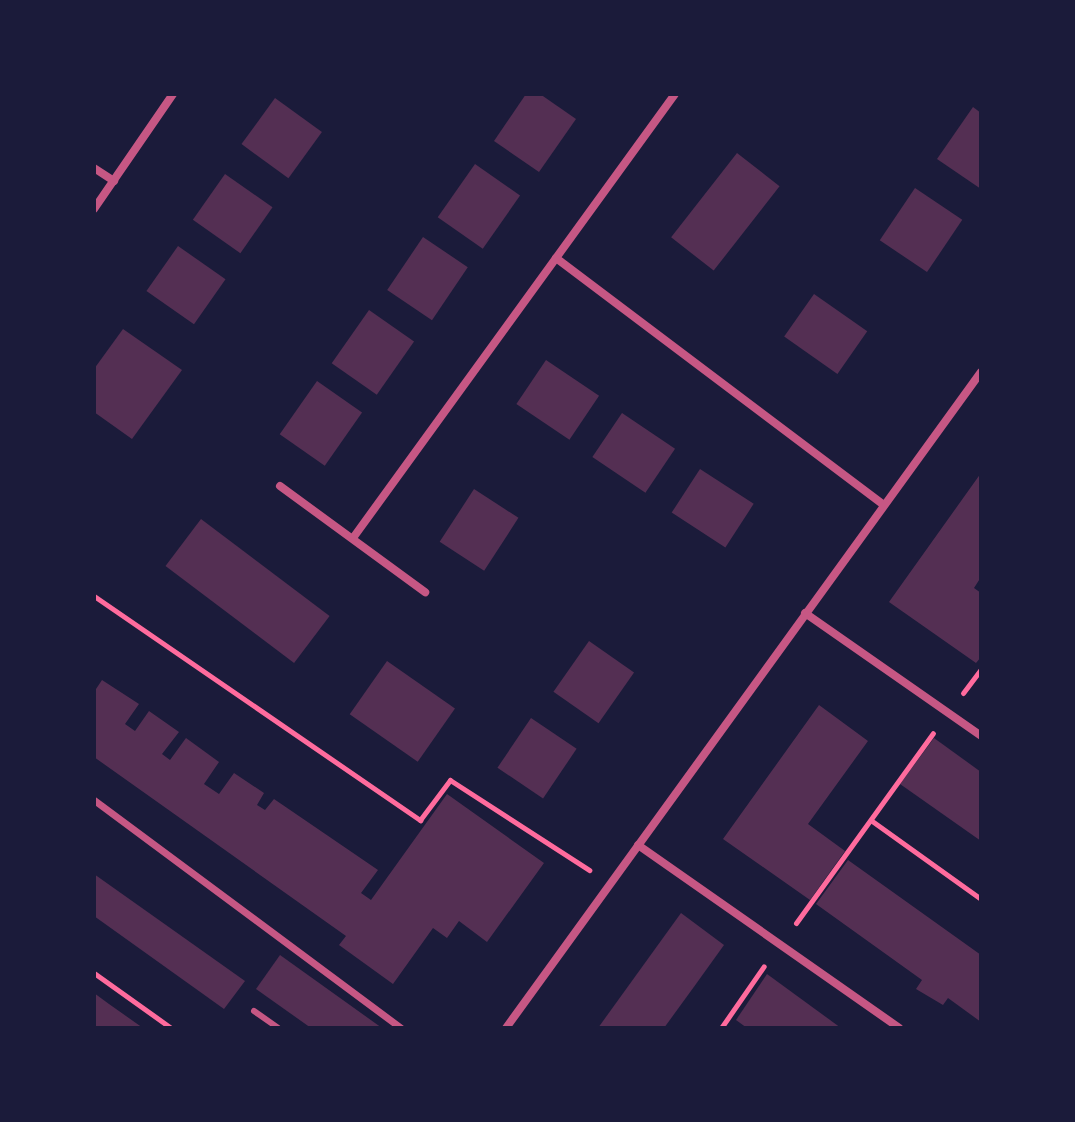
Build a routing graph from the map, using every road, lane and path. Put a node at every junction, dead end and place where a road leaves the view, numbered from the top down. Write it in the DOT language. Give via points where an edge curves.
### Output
graph roads {
  1 [pos="173,94"];
  2 [pos="675,94"];
  3 [pos="94,168"];
  4 [pos="114,181"];
  5 [pos="94,209"];
  6 [pos="556,258"];
  7 [pos="980,377"];
  8 [pos="280,486"];
  9 [pos="882,504"];
  10 [pos="353,538"];
  11 [pos="425,592"];
  12 [pos="94,596"];
  13 [pos="805,613"];
  14 [pos="981,669"];
  15 [pos="947,712"];
  16 [pos="981,736"];
  17 [pos="94,800"];
  18 [pos="872,821"];
  19 [pos="638,845"];
  20 [pos="610,884"];
  21 [pos="981,899"];
  22 [pos="780,944"];
  23 [pos="94,973"];
  24 [pos="254,1011"];
  25 [pos="171,1028"];
  26 [pos="278,1028"];
  27 [pos="401,1028"];
  28 [pos="506,1028"];
  29 [pos="721,1028"];
  30 [pos="899,1028"];
  1 -- 4 [label="street"];
  2 -- 6 [label="street"];
  3 -- 4 [label="street"];
  4 -- 5 [label="street"];
  6 -- 9 [label="street"];
  6 -- 10 [label="street"];
  7 -- 9 [label="street"];
  8 -- 10 [label="street"];
  9 -- 13 [label="street"];
  10 -- 11 [label="street"];
  12 -- 20 [label="path" via="420,820 450,780"];
  13 -- 15 [label="street"];
  13 -- 19 [label="street"];
  14 -- 15 [label="path"];
  15 -- 16 [label="street"];
  15 -- 18 [label="path"];
  17 -- 27 [label="street"];
  18 -- 21 [label="path"];
  18 -- 22 [label="path"];
  19 -- 20 [label="street"];
  19 -- 22 [label="street"];
  20 -- 28 [label="street"];
  22 -- 29 [label="path"];
  22 -- 30 [label="street"];
  23 -- 25 [label="path"];
  24 -- 26 [label="lane"];
}
